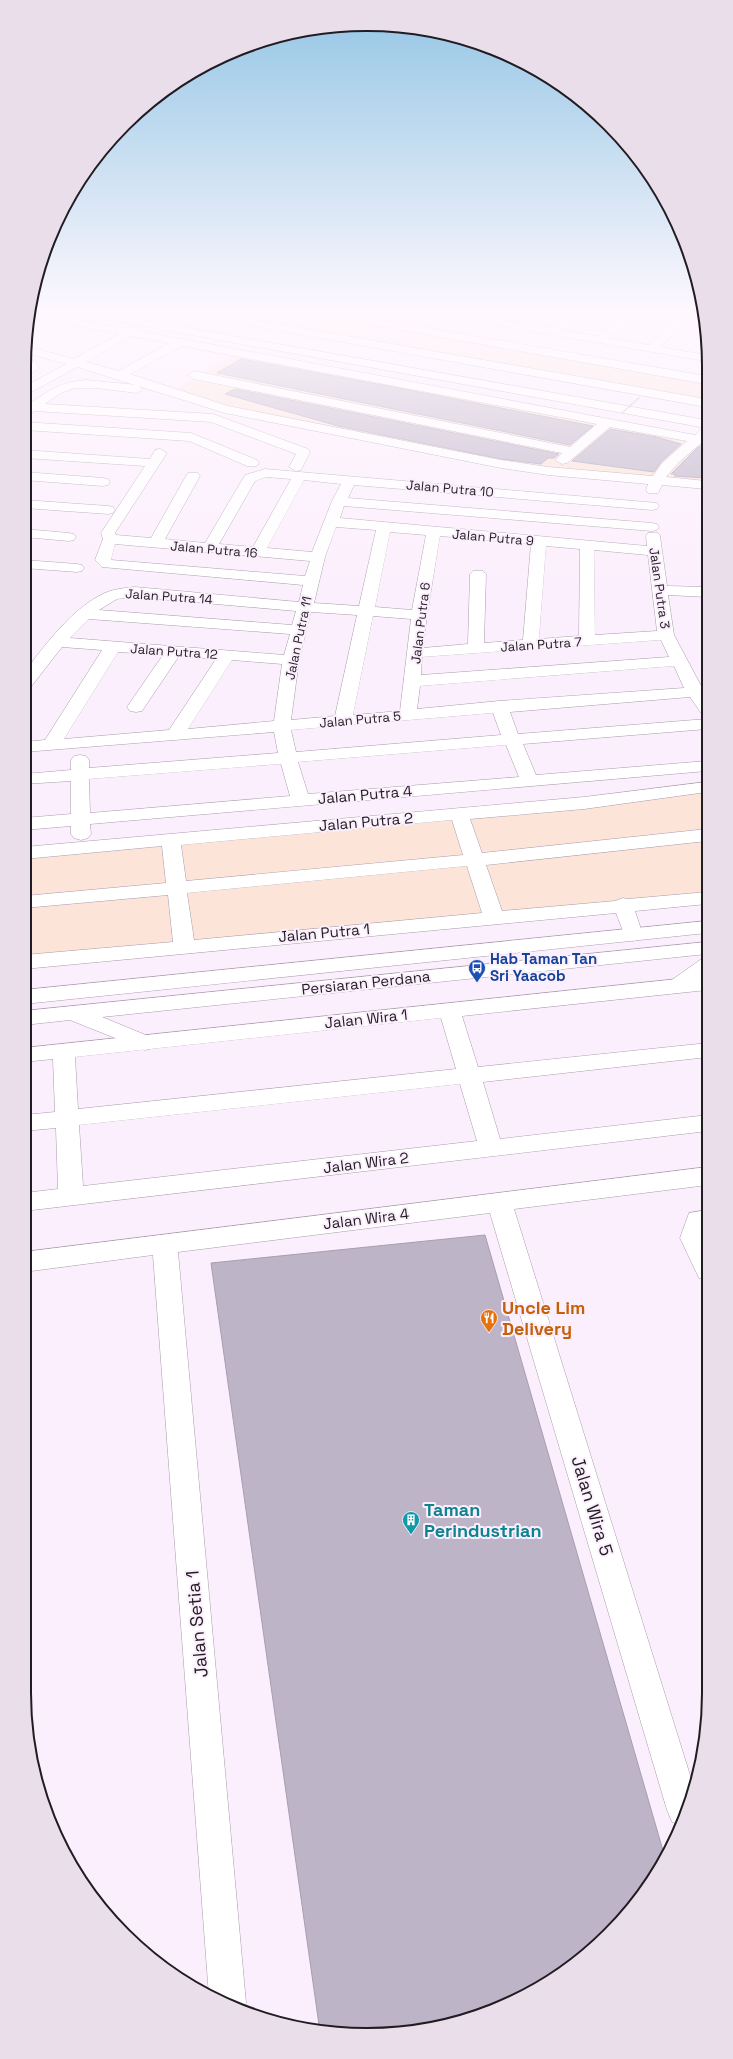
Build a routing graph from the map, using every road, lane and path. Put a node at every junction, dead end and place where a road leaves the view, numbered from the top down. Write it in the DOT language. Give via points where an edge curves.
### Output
graph roads {
  1 [pos="219,407"];
  2 [pos="363,407"];
  3 [pos="528,407"];
  4 [pos="612,407"];
  5 [pos="629,407"];
  6 [pos="655,407"];
  7 [pos="368,408"];
  8 [pos="31,410"];
  9 [pos="622,413"];
  10 [pos="702,415"];
  11 [pos="608,422"];
  12 [pos="702,423"];
  13 [pos="31,426"];
  14 [pos="337,431"];
  15 [pos="171,436"];
  16 [pos="702,437"];
  17 [pos="702,438"];
  18 [pos="572,450"];
  19 [pos="31,454"];
  20 [pos="154,463"];
  21 [pos="252,463"];
  22 [pos="298,471"];
  23 [pos="548,471"];
  24 [pos="193,476"];
  25 [pos="457,476"];
  26 [pos="31,477"];
  27 [pos="350,480"];
  28 [pos="655,481"];
  29 [pos="103,482"];
  30 [pos="702,485"];
  31 [pos="450,489"];
  32 [pos="497,492"];
  33 [pos="338,501"];
  34 [pos="31,504"];
  35 [pos="652,506"];
  36 [pos="108,510"];
  37 [pos="486,514"];
  38 [pos="330,522"];
  39 [pos="384,526"];
  40 [pos="652,527"];
  41 [pos="434,531"];
  42 [pos="31,533"];
  43 [pos="477,535"];
  44 [pos="69,536"];
  45 [pos="110,539"];
  46 [pos="538,541"];
  47 [pos="155,544"];
  48 [pos="587,545"];
  49 [pos="209,549"];
  50 [pos="655,551"];
  51 [pos="257,552"];
  52 [pos="318,557"];
  53 [pos="31,565"];
  54 [pos="77,568"];
  55 [pos="478,574"];
  56 [pos="310,581"];
  57 [pos="660,590"];
  58 [pos="702,592"];
  59 [pos="304,607"];
  60 [pos="365,612"];
  61 [pos="86,614"];
  62 [pos="419,615"];
  63 [pos="300,630"];
  64 [pos="666,635"];
  65 [pos="587,640"];
  66 [pos="57,642"];
  67 [pos="531,644"];
  68 [pos="113,646"];
  69 [pos="476,648"];
  70 [pos="174,651"];
  71 [pos="416,653"];
  72 [pos="227,655"];
  73 [pos="291,660"];
  74 [pos="680,661"];
  75 [pos="31,675"];
  76 [pos="413,681"];
  77 [pos="695,692"];
  78 [pos="702,702"];
  79 [pos="499,706"];
  80 [pos="136,708"];
  81 [pos="408,715"];
  82 [pos="343,720"];
  83 [pos="702,724"];
  84 [pos="282,726"];
  85 [pos="174,736"];
  86 [pos="512,740"];
  87 [pos="80,743"];
  88 [pos="51,745"];
  89 [pos="31,746"];
  90 [pos="288,758"];
  91 [pos="702,766"];
  92 [pos="80,774"];
  93 [pos="31,778"];
  94 [pos="576,778"];
  95 [pos="530,781"];
  96 [pos="702,789"];
  97 [pos="301,801"];
  98 [pos="584,802"];
  99 [pos="459,814"];
  100 [pos="81,819"];
  101 [pos="31,823"];
  102 [pos="702,836"];
  103 [pos="171,839"];
  104 [pos="82,847"];
  105 [pos="31,852"];
  106 [pos="474,860"];
  107 [pos="177,887"];
  108 [pos="702,898"];
  109 [pos="31,901"];
  110 [pos="623,904"];
  111 [pos="494,917"];
  112 [pos="702,928"];
  113 [pos="633,935"];
  114 [pos="184,946"];
  115 [pos="702,949"];
  116 [pos="31,961"];
  117 [pos="702,969"];
  118 [pos="702,984"];
  119 [pos="677,987"];
  120 [pos="31,996"];
  121 [pos="450,1011"];
  122 [pos="72,1013"];
  123 [pos="31,1017"];
  124 [pos="145,1043"];
  125 [pos="64,1051"];
  126 [pos="702,1051"];
  127 [pos="31,1054"];
  128 [pos="469,1076"];
  129 [pos="67,1118"];
  130 [pos="31,1122"];
  131 [pos="702,1124"];
  132 [pos="491,1148"];
  133 [pos="702,1177"];
  134 [pos="71,1197"];
  135 [pos="31,1201"];
  136 [pos="499,1202"];
  137 [pos="702,1220"];
  138 [pos="165,1244"];
  139 [pos="702,1258"];
  140 [pos="31,1261"];
  141 [pos="682,1804"];
  142 [pos="227,1997"];
  1 -- 14 [label="street"];
  2 -- 7 [label="street"];
  3 -- 11 [label="street"];
  4 -- 12 [label="street"];
  5 -- 9 [label="path, bridge"];
  6 -- 10 [label="street"];
  7 -- 14 [label="street"];
  7 -- 18 [label="street"];
  8 -- 22 [label="street" via="213,418 303,452"];
  11 -- 16 [label="street"];
  11 -- 18 [label="street"];
  13 -- 15 [label="street"];
  14 -- 23 [label="street"];
  15 -- 20 [label="street"];
  15 -- 21 [label="street" via="191,437"];
  17 -- 28 [label="street" via="680,454"];
  18 -- 23 [label="street"];
  19 -- 20 [label="street"];
  20 -- 45 [label="street" via="108,533"];
  22 -- 27 [label="street, Jalan Putra 10"];
  22 -- 49 [label="street, Jalan Putra 10" via="265,473 250,478"];
  22 -- 51 [label="street"];
  23 -- 28 [label="street"];
  24 -- 47 [label="street"];
  25 -- 31 [label="street"];
  26 -- 29 [label="street"];
  27 -- 31 [label="street, Jalan Putra 10"];
  27 -- 33 [label="street, Jalan Putra 11"];
  28 -- 30 [label="street"];
  28 -- 35 [label="street, Jalan Putra 3"];
  31 -- 32 [label="street, Jalan Putra 10"];
  32 -- 35 [label="street, Jalan Putra 10"];
  32 -- 37 [label="street"];
  33 -- 37 [label="street"];
  33 -- 38 [label="street, Jalan Putra 11"];
  34 -- 36 [label="street"];
  35 -- 40 [label="street, Jalan Putra 3"];
  37 -- 40 [label="street"];
  37 -- 43 [label="street"];
  38 -- 39 [label="street, Jalan Putra 9"];
  38 -- 52 [label="street, Jalan Putra 11"];
  39 -- 41 [label="street, Jalan Putra 9"];
  39 -- 60 [label="street"];
  40 -- 50 [label="street, Jalan Putra 3"];
  41 -- 43 [label="street, Jalan Putra 9"];
  41 -- 62 [label="street, Jalan Putra 6"];
  42 -- 44 [label="street"];
  43 -- 46 [label="street, Jalan Putra 9"];
  45 -- 47 [label="street, Jalan Putra 16"];
  45 -- 56 [label="street" via="102,560 107,564"];
  46 -- 48 [label="street, Jalan Putra 9"];
  46 -- 67 [label="street"];
  47 -- 49 [label="street, Jalan Putra 16"];
  48 -- 50 [label="street, Jalan Putra 9"];
  48 -- 65 [label="street"];
  49 -- 51 [label="street, Jalan Putra 16"];
  50 -- 57 [label="street, Jalan Putra 3"];
  51 -- 52 [label="street, Jalan Putra 16"];
  52 -- 56 [label="street, Jalan Putra 11"];
  53 -- 54 [label="street"];
  55 -- 69 [label="street"];
  56 -- 59 [label="street, Jalan Putra 11"];
  57 -- 58 [label="street"];
  57 -- 64 [label="street, Jalan Putra 3"];
  59 -- 60 [label="street, Jalan Putra 14"];
  59 -- 61 [label="street, Jalan Putra 14" via="135,592 118,593 105,599"];
  59 -- 63 [label="street, Jalan Putra 11"];
  60 -- 62 [label="street, Jalan Putra 14"];
  60 -- 82 [label="street"];
  61 -- 63 [label="street"];
  61 -- 66 [label="street, Jalan Putra 14"];
  62 -- 71 [label="street, Jalan Putra 6"];
  63 -- 73 [label="street, Jalan Putra 11"];
  64 -- 65 [label="street, Jalan Putra 7"];
  64 -- 74 [label="street, Jalan Putra 3"];
  65 -- 67 [label="street, Jalan Putra 7"];
  66 -- 68 [label="street, Jalan Putra 12"];
  66 -- 75 [label="street, Jalan Putra 14"];
  67 -- 69 [label="street, Jalan Putra 7"];
  68 -- 70 [label="street, Jalan Putra 12"];
  68 -- 88 [label="street"];
  69 -- 71 [label="street, Jalan Putra 7"];
  70 -- 72 [label="street, Jalan Putra 12"];
  70 -- 80 [label="street"];
  71 -- 76 [label="street, Jalan Putra 6"];
  72 -- 73 [label="street, Jalan Putra 12"];
  72 -- 85 [label="street"];
  73 -- 84 [label="street, Jalan Putra 11"];
  74 -- 76 [label="street"];
  74 -- 77 [label="street, Jalan Putra 3"];
  76 -- 81 [label="street, Jalan Putra 6"];
  77 -- 78 [label="street, Jalan Putra 3"];
  77 -- 79 [label="street, Jalan Putra 5"];
  79 -- 81 [label="street, Jalan Putra 5"];
  79 -- 86 [label="street"];
  81 -- 82 [label="street, Jalan Putra 5"];
  82 -- 84 [label="street, Jalan Putra 5"];
  83 -- 86 [label="street"];
  84 -- 85 [label="street, Jalan Putra 5"];
  84 -- 90 [label="street, Jalan Putra 11"];
  85 -- 87 [label="street, Jalan Putra 5"];
  86 -- 90 [label="street"];
  86 -- 95 [label="street"];
  87 -- 88 [label="street, Jalan Putra 5"];
  87 -- 92 [label="street"];
  88 -- 89 [label="street, Jalan Putra 5"];
  90 -- 92 [label="street"];
  90 -- 97 [label="street, Jalan Putra 11"];
  91 -- 94 [label="street, Jalan Putra 4"];
  92 -- 93 [label="street"];
  92 -- 100 [label="street"];
  94 -- 95 [label="street, Jalan Putra 4"];
  94 -- 98 [label="street"];
  95 -- 97 [label="street, Jalan Putra 4"];
  96 -- 98 [label="street, Jalan Putra 2"];
  97 -- 100 [label="street, Jalan Putra 4"];
  98 -- 99 [label="street, Jalan Putra 2"];
  99 -- 103 [label="street, Jalan Putra 2"];
  99 -- 106 [label="street"];
  100 -- 101 [label="street, Jalan Putra 4"];
  100 -- 104 [label="street"];
  102 -- 106 [label="street"];
  103 -- 104 [label="street, Jalan Putra 2"];
  103 -- 107 [label="street"];
  104 -- 105 [label="street, Jalan Putra 2"];
  106 -- 107 [label="street"];
  106 -- 111 [label="street"];
  107 -- 109 [label="street"];
  107 -- 114 [label="street"];
  108 -- 110 [label="street, Jalan Putra 1"];
  110 -- 111 [label="street, Jalan Putra 1"];
  110 -- 113 [label="street"];
  111 -- 114 [label="street, Jalan Putra 1"];
  112 -- 113 [label="street, Persiaran Perdana"];
  113 -- 120 [label="street, Persiaran Perdana"];
  114 -- 116 [label="street, Jalan Putra 1"];
  115 -- 122 [label="street, Persiaran Perdana"];
  117 -- 119 [label="street"];
  118 -- 119 [label="street, Jalan Wira 1"];
  119 -- 121 [label="street, Jalan Wira 1"];
  121 -- 124 [label="street, Jalan Wira 1"];
  121 -- 128 [label="street"];
  122 -- 123 [label="street, Persiaran Perdana"];
  122 -- 124 [label="street"];
  124 -- 125 [label="street, Jalan Wira 1"];
  125 -- 127 [label="street, Jalan Wira 1"];
  125 -- 129 [label="street"];
  126 -- 128 [label="street"];
  128 -- 129 [label="street"];
  128 -- 132 [label="street"];
  129 -- 130 [label="street"];
  129 -- 134 [label="street"];
  131 -- 132 [label="street, Jalan Wira 2"];
  132 -- 134 [label="street, Jalan Wira 2"];
  133 -- 136 [label="street, Jalan Wira 4"];
  134 -- 135 [label="street, Jalan Wira 2"];
  136 -- 138 [label="street, Jalan Wira 4"];
  136 -- 141 [label="street, Jalan Wira 5"];
  137 -- 139 [label="street" via="698,1220 693,1238"];
  138 -- 140 [label="street, Jalan Wira 4"];
  138 -- 142 [label="street, Jalan Setia 1"];
}
